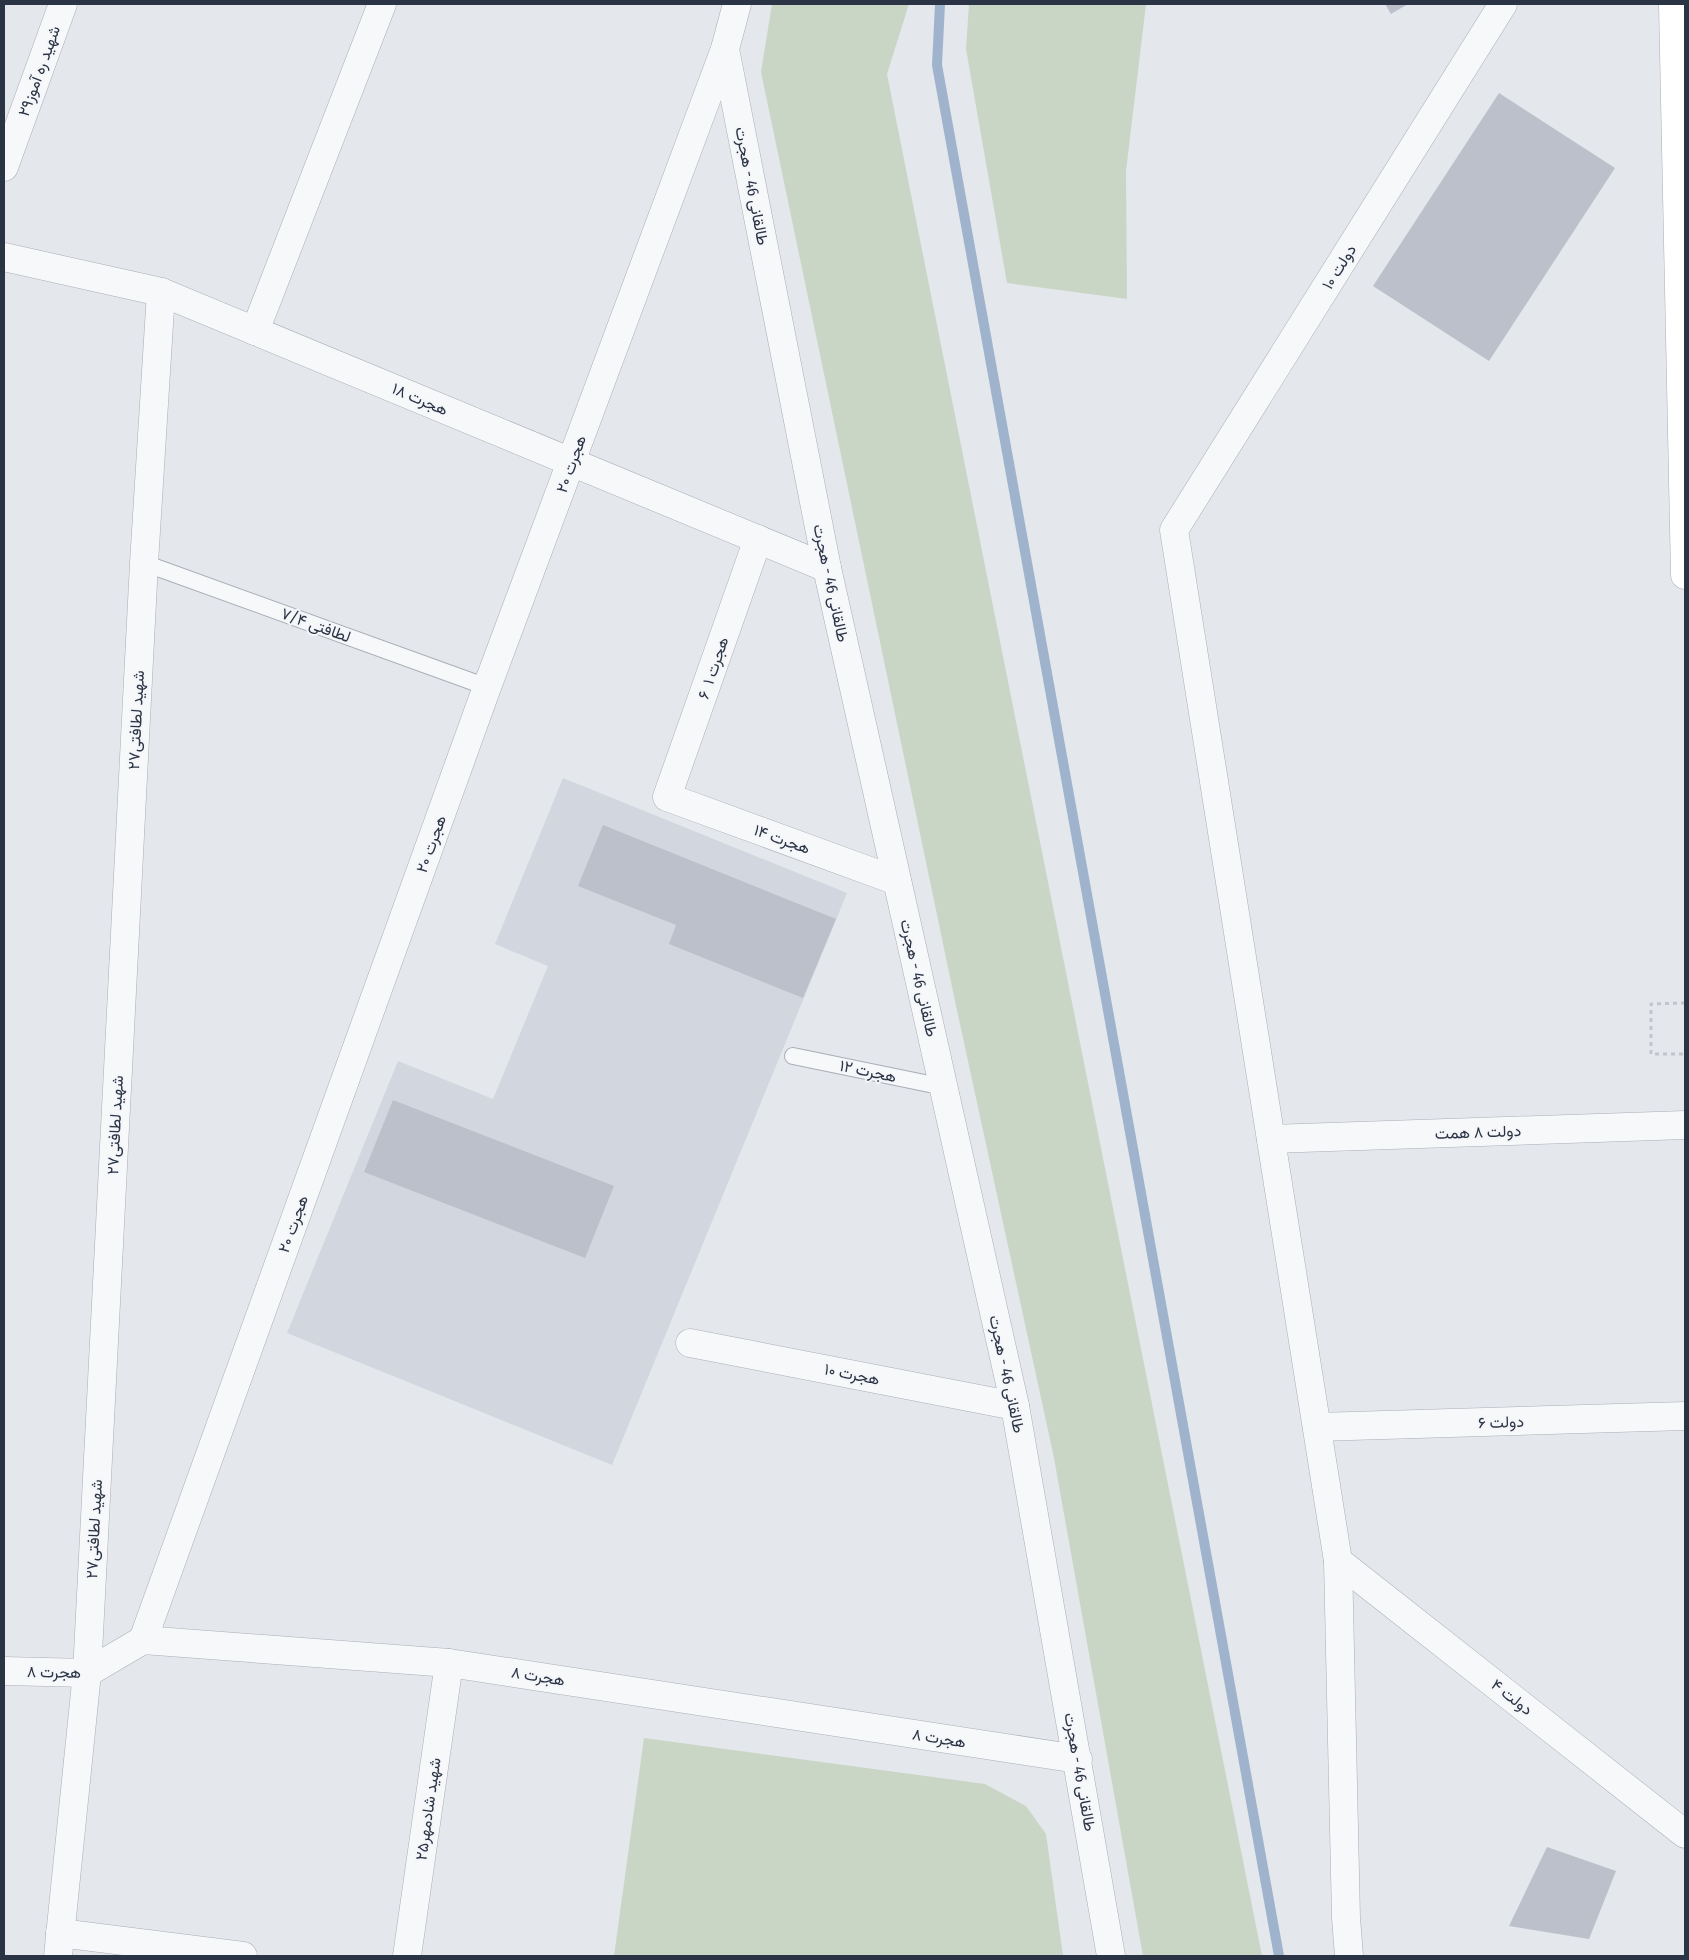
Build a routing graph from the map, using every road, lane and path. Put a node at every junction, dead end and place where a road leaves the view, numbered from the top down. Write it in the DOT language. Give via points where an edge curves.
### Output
graph roads {
  1 [pos="64,4"];
  2 [pos="382,4"];
  3 [pos="737,4"];
  4 [pos="1504,4"];
  5 [pos="1673,4"];
  6 [pos="725,49"];
  7 [pos="4,167"];
  8 [pos="4,257"];
  9 [pos="161,292"];
  10 [pos="255,331"];
  11 [pos="571,462"];
  12 [pos="758,539"];
  13 [pos="144,563"];
  14 [pos="827,568"];
  15 [pos="1685,575"];
  16 [pos="487,687"];
  17 [pos="667,797"];
  18 [pos="897,881"];
  19 [pos="1685,1003"];
  20 [pos="1685,1054"];
  21 [pos="793,1056"];
  22 [pos="944,1087"];
  23 [pos="1685,1125"];
  24 [pos="1272,1139"];
  25 [pos="690,1343"];
  26 [pos="1015,1406"];
  27 [pos="1685,1416"];
  28 [pos="1317,1427"];
  29 [pos="1338,1561"];
  30 [pos="143,1640"];
  31 [pos="449,1663"];
  32 [pos="4,1671"];
  33 [pos="87,1673"];
  34 [pos="1078,1759"];
  35 [pos="1685,1834"];
  36 [pos="59,1945"];
  37 [pos="243,1956"];
  38 [pos="407,1956"];
  39 [pos="1111,1956"];
  40 [pos="1349,1956"];
  1 -- 7 [label="street, شهید ره آموز۲۹"];
  2 -- 10 [label="street"];
  3 -- 6 [label="street, طالقانی 46 - هجرت"];
  4 -- 24 [label="street, دولت ۱۰" via="1174,530"];
  5 -- 15 [label="main road"];
  6 -- 11 [label="street, هجرت ۲۰"];
  6 -- 14 [label="street, طالقانی 46 - هجرت"];
  8 -- 9 [label="street, هجرت ۱۸"];
  9 -- 10 [label="street, هجرت ۱۸"];
  9 -- 13 [label="street, شهید لطافتی۲۷"];
  10 -- 11 [label="street, هجرت ۱۸"];
  11 -- 12 [label="street, هجرت ۱۸"];
  11 -- 16 [label="street, هجرت ۲۰"];
  12 -- 14 [label="street, هجرت ۱۸"];
  12 -- 17 [label="street, هجرت ۱ ‍ ۶"];
  13 -- 16 [label="lane, لطافتی ۷/۴"];
  13 -- 33 [label="street, شهید لطافتی۲۷"];
  14 -- 18 [label="street, طالقانی 46 - هجرت"];
  16 -- 30 [label="street, هجرت ۲۰"];
  17 -- 18 [label="street, هجرت ۱۴"];
  18 -- 22 [label="street, طالقانی 46 - هجرت"];
  19 -- 20 [label="path" via="1651,1004 1651,1054"];
  21 -- 22 [label="lane, هجرت ۱۲"];
  22 -- 26 [label="street, طالقانی 46 - هجرت"];
  23 -- 24 [label="street, دولت ۸ همت"];
  24 -- 28 [label="street"];
  25 -- 26 [label="street, هجرت ۱۰"];
  26 -- 34 [label="street, طالقانی 46 - هجرت"];
  27 -- 28 [label="street, دولت ۶"];
  28 -- 29 [label="street"];
  29 -- 35 [label="street, دولت ۴"];
  29 -- 40 [label="street"];
  30 -- 31 [label="street, هجرت ۸"];
  30 -- 33 [label="street, هجرت ۸"];
  31 -- 34 [label="street, هجرت ۸"];
  31 -- 38 [label="street, شهید شادمهر۲۵"];
  32 -- 33 [label="street, هجرت ۸"];
  33 -- 36 [label="street, شهید لطافتی۲۷"];
  34 -- 39 [label="street, طالقانی 46 - هجرت"];
  36 -- 37 [label="street"];
}
